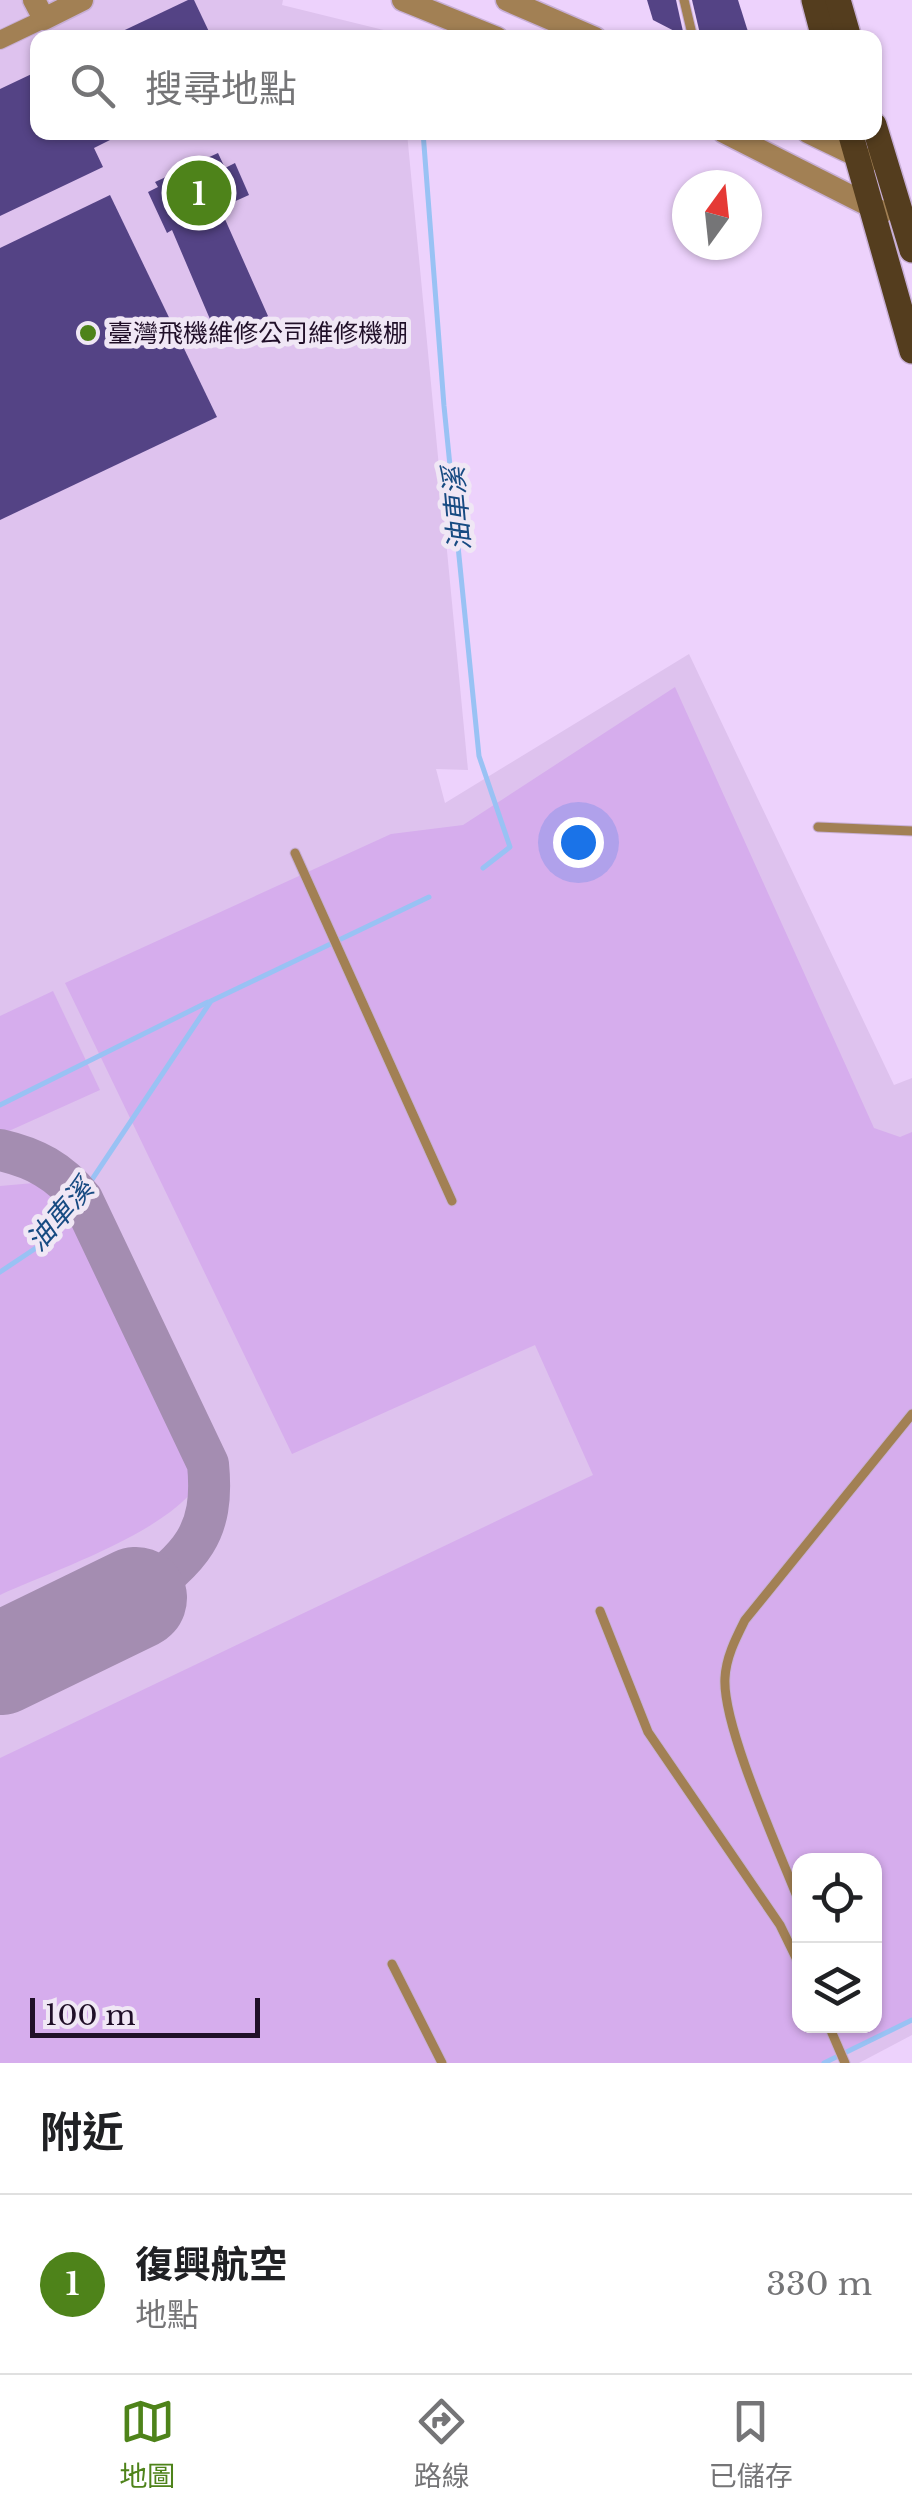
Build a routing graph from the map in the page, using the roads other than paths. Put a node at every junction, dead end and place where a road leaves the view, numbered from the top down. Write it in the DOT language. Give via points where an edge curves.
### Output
graph roads {
  1 [pos="82,0"];
  2 [pos="403,0"];
  3 [pos="507,0"];
  4 [pos="684,0"];
  5 [pos="814,0"];
  6 [pos="838,0"];
  7 [pos="41,6"];
  8 [pos="477,30"];
  9 [pos="576,30"];
  10 [pos="691,30"];
  11 [pos="822,30"];
  12 [pos="847,30"];
  13 [pos="0,40"];
  14 [pos="740,140"];
  15 [pos="879,140"];
  16 [pos="854,144"];
  17 [pos="888,171"];
  18 [pos="872,208"];
  19 [pos="904,223"];
  20 [pos="912,250"];
  21 [pos="912,351"];
  22 [pos="818,826"];
  23 [pos="912,831"];
  24 [pos="295,853"];
  25 [pos="452,1201"];
  26 [pos="912,1414"];
  27 [pos="600,1612"];
  28 [pos="792,1883"];
  29 [pos="792,1950"];
  30 [pos="392,1964"];
  31 [pos="833,2033"];
  32 [pos="442,2063"];
  33 [pos="845,2063"];
  1 -- 7 [label="street"];
  2 -- 8 [label="street"];
  3 -- 9 [label="street"];
  4 -- 10 [label="lane"];
  5 -- 11 [label="main road"];
  6 -- 12 [label="main road"];
  7 -- 13 [label="street"];
  14 -- 18 [label="street"];
  15 -- 17 [label="main road"];
  16 -- 17 [label="street"];
  16 -- 18 [label="main road"];
  17 -- 19 [label="main road"];
  18 -- 19 [label="street"];
  18 -- 21 [label="main road"];
  19 -- 20 [label="main road"];
  22 -- 23 [label="lane"];
  24 -- 25 [label="lane"];
  26 -- 28 [label="lane" via="745,1620 731,1650 728,1712"];
  27 -- 29 [label="lane" via="648,1732"];
  30 -- 32 [label="lane"];
  31 -- 33 [label="lane"];
}
